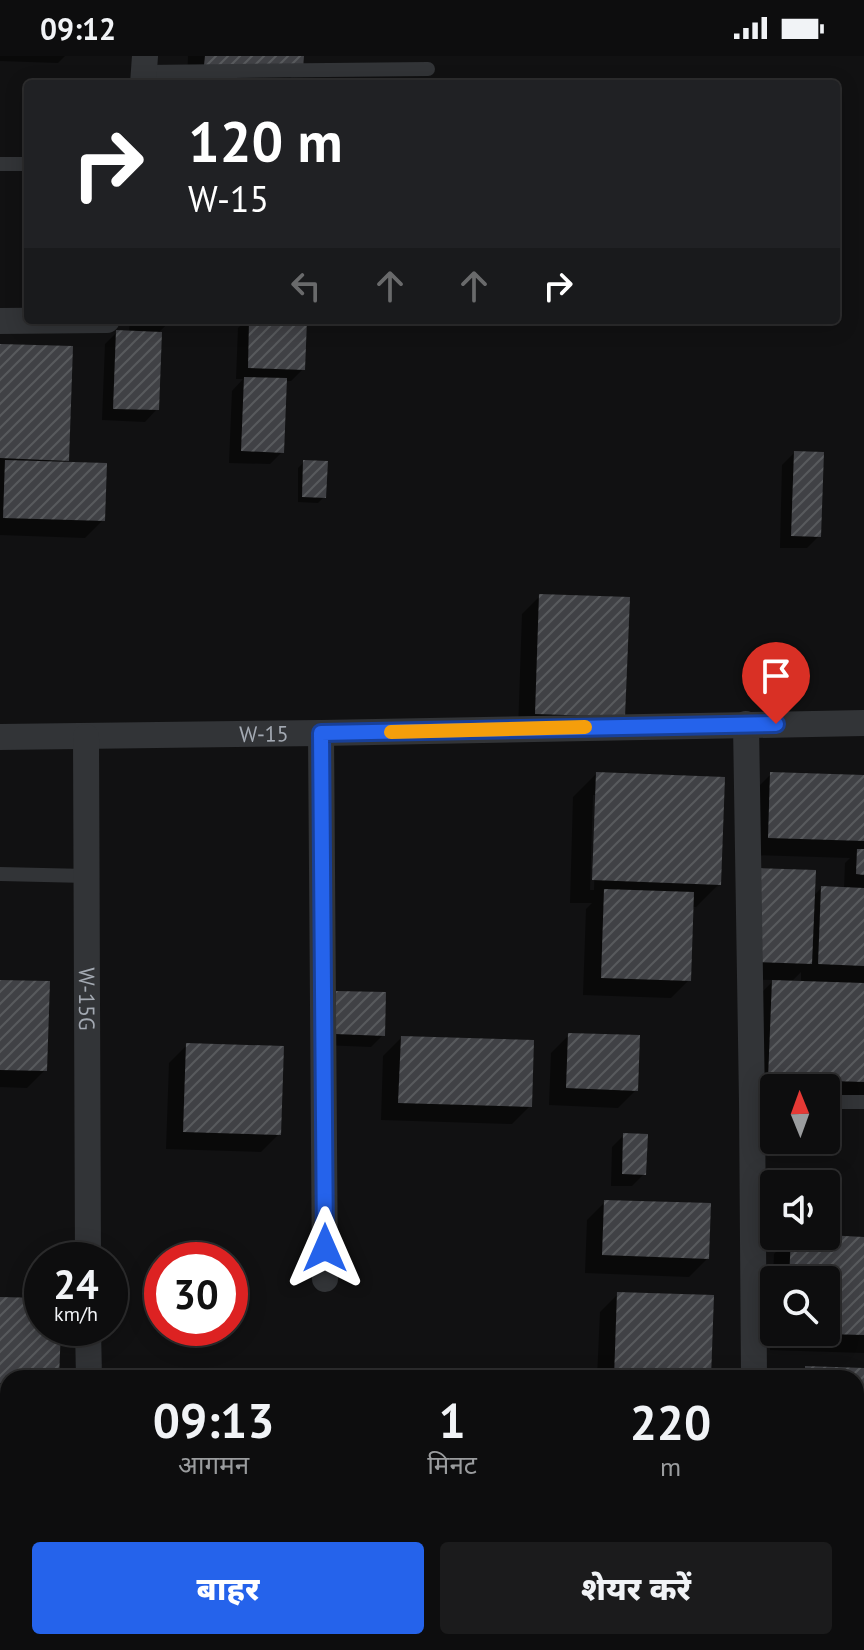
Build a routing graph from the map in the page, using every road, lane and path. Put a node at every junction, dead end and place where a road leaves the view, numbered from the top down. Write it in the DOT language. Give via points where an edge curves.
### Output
graph roads {
  1 [pos="428,69"];
  2 [pos="144,71"];
  3 [pos="0,164"];
  4 [pos="24,164"];
  5 [pos="0,321"];
  6 [pos="24,321"];
  7 [pos="864,723"];
  8 [pos="746,724"];
  9 [pos="321,733"];
  10 [pos="0,737"];
  11 [pos="86,737"];
  12 [pos="0,874"];
  13 [pos="87,876"];
  14 [pos="762,1074"];
  15 [pos="840,1102"];
  16 [pos="864,1102"];
  17 [pos="761,1154"];
  18 [pos="88,1242"];
  19 [pos="325,1279"];
  20 [pos="88,1346"];
  21 [pos="89,1370"];
  22 [pos="754,1370"];
  1 -- 2 [label="lane"];
  3 -- 4 [label="lane"];
  5 -- 6 [label="street"];
  7 -- 8 [label="street, W-15"];
  8 -- 9 [label="street, W-15"];
  8 -- 14 [label="street"];
  9 -- 11 [label="street, W-15"];
  9 -- 19 [label="street"];
  10 -- 11 [label="street, W-15"];
  11 -- 13 [label="street, W-15G"];
  12 -- 13 [label="lane"];
  13 -- 18 [label="street, W-15G"];
  15 -- 16 [label="lane"];
  17 -- 22 [label="street"];
  20 -- 21 [label="street"];
}
